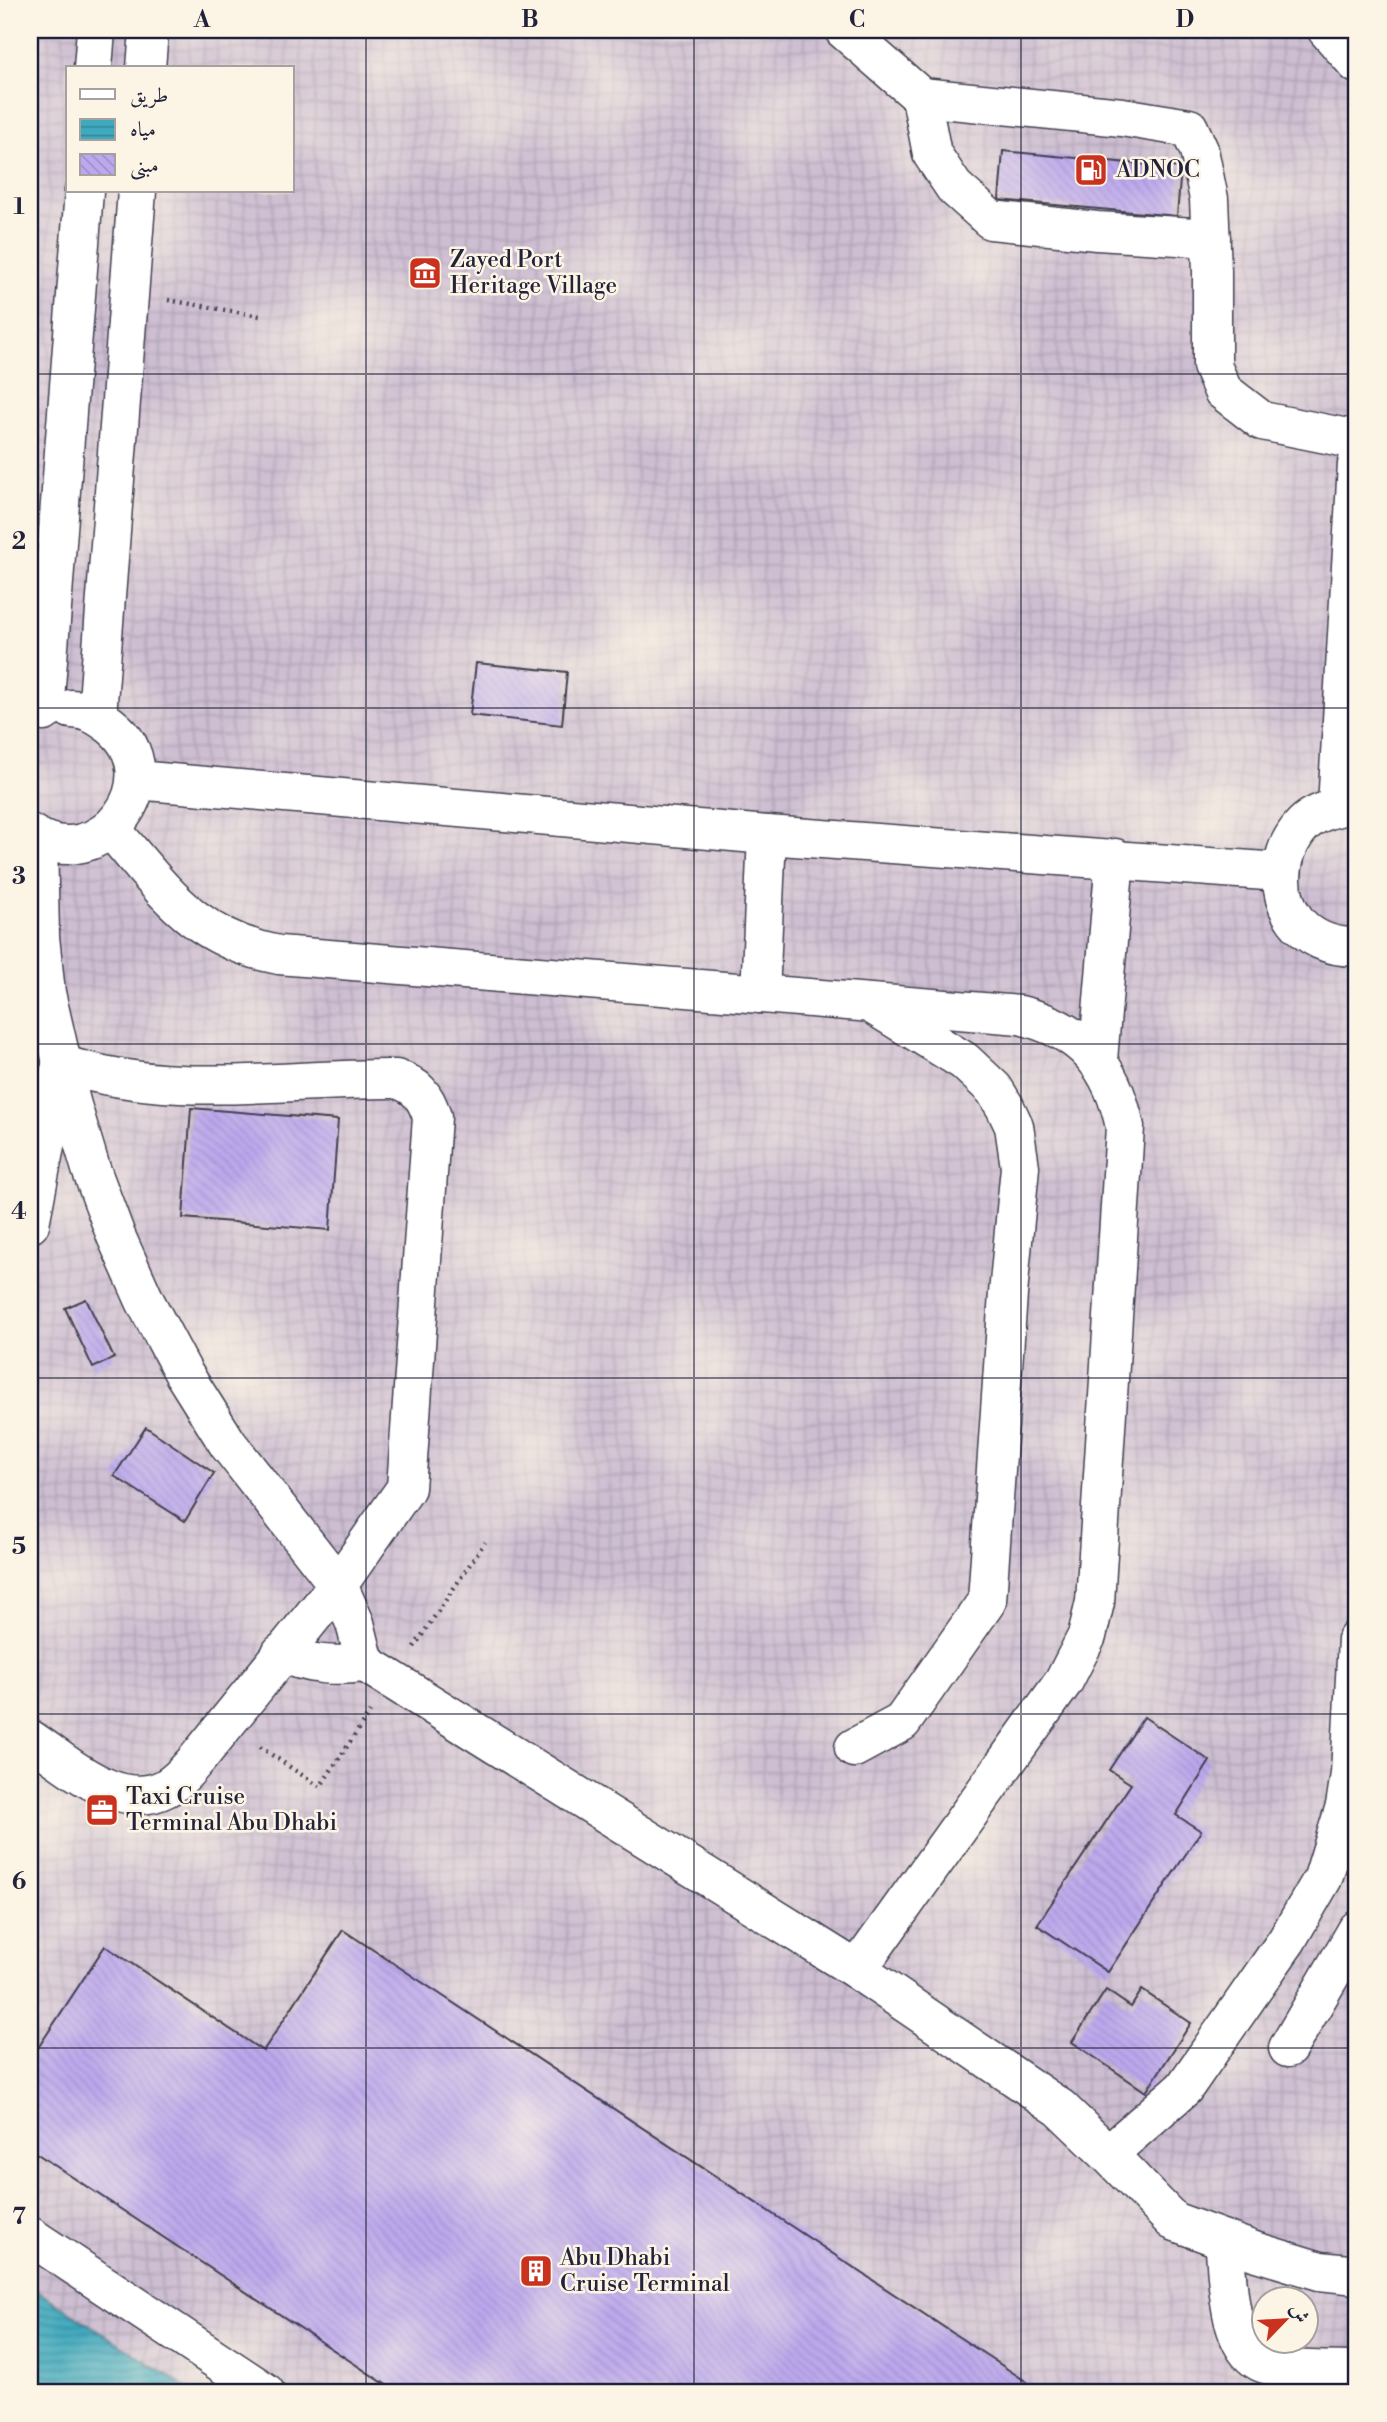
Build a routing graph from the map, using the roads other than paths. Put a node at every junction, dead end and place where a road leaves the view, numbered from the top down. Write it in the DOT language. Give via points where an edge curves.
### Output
graph roads {
  1 [pos="96,30"];
  2 [pos="149,30"];
  3 [pos="844,30"];
  4 [pos="1326,30"];
  5 [pos="1357,64"];
  6 [pos="93,66"];
  7 [pos="146,66"];
  8 [pos="921,97"];
  9 [pos="83,192"];
  10 [pos="137,192"];
  11 [pos="1211,239"];
  12 [pos="1357,440"];
  13 [pos="1357,464"];
  14 [pos="97,715"];
  15 [pos="37,716"];
  16 [pos="135,779"];
  17 [pos="1347,805"];
  18 [pos="111,829"];
  19 [pos="767,835"];
  20 [pos="34,836"];
  21 [pos="1115,858"];
  22 [pos="1280,872"];
  23 [pos="1357,947"];
  24 [pos="760,994"];
  25 [pos="38,998"];
  26 [pos="868,1002"];
  27 [pos="1098,1060"];
  28 [pos="61,1064"];
  29 [pos="30,1224"];
  30 [pos="338,1585"];
  31 [pos="1357,1639"];
  32 [pos="281,1653"];
  33 [pos="365,1663"];
  34 [pos="30,1738"];
  35 [pos="854,1748"];
  36 [pos="1353,1774"];
  37 [pos="1357,1930"];
  38 [pos="857,1970"];
  39 [pos="1287,2048"];
  40 [pos="1108,2154"];
  41 [pos="30,2236"];
  42 [pos="1224,2241"];
  43 [pos="1357,2275"];
  44 [pos="1357,2371"];
  45 [pos="265,2392"];
  1 -- 6 [label="lane"];
  2 -- 7 [label="lane"];
  3 -- 8 [label="lane"];
  4 -- 5 [label="lane"];
  8 -- 11 [label="lane" via="932,154 954,187 991,220"];
  8 -- 11 [label="lane" via="1189,128 1199,150 1209,199"];
  9 -- 15 [label="lane"];
  10 -- 14 [label="lane"];
  11 -- 12 [label="lane" via="1212,366 1223,391 1262,421"];
  13 -- 17 [label="lane"];
  14 -- 15 [label="lane" via="61,708"];
  14 -- 16 [label="lane" via="118,731 131,753"];
  16 -- 18 [label="lane" via="124,815"];
  16 -- 19 [label="lane"];
  17 -- 22 [label="lane" via="1309,818 1289,841"];
  18 -- 20 [label="lane" via="76,844 56,844"];
  18 -- 24 [label="lane" via="176,904 223,939 250,950"];
  19 -- 21 [label="lane"];
  19 -- 24 [label="lane"];
  20 -- 25 [label="lane" via="40,937"];
  21 -- 22 [label="lane"];
  21 -- 27 [label="lane"];
  22 -- 23 [label="lane" via="1287,906 1296,921 1325,942"];
  24 -- 26 [label="lane"];
  25 -- 28 [label="lane"];
  26 -- 27 [label="lane" via="1042,1020 1063,1030"];
  26 -- 35 [label="lane" via="964,1061 994,1089 1014,1126 1020,1167 987,1601 902,1723"];
  27 -- 38 [label="lane" via="1111,1080 1125,1127 1095,1602 1087,1636 1047,1707"];
  28 -- 29 [label="lane"];
  28 -- 30 [label="lane" via="116,1236 184,1374 228,1444"];
  28 -- 30 [label="lane" via="127,1080 190,1085 396,1079 409,1083 428,1103 432,1117 406,1488"];
  30 -- 32 [label="lane"];
  30 -- 33 [label="lane" via="355,1623"];
  31 -- 36 [label="lane"];
  32 -- 33 [label="lane" via="322,1666"];
  32 -- 34 [label="lane" via="182,1776 166,1788 128,1796 109,1791"];
  33 -- 38 [label="lane"];
  36 -- 40 [label="lane" via="1323,1878 1287,1940 1184,2088"];
  37 -- 39 [label="lane"];
  38 -- 40 [label="lane" via="1060,2108"];
  40 -- 42 [label="lane" via="1172,2221"];
  41 -- 45 [label="lane"];
  42 -- 43 [label="lane" via="1320,2271"];
  42 -- 44 [label="lane" via="1234,2325 1247,2352 1276,2366"];
}
